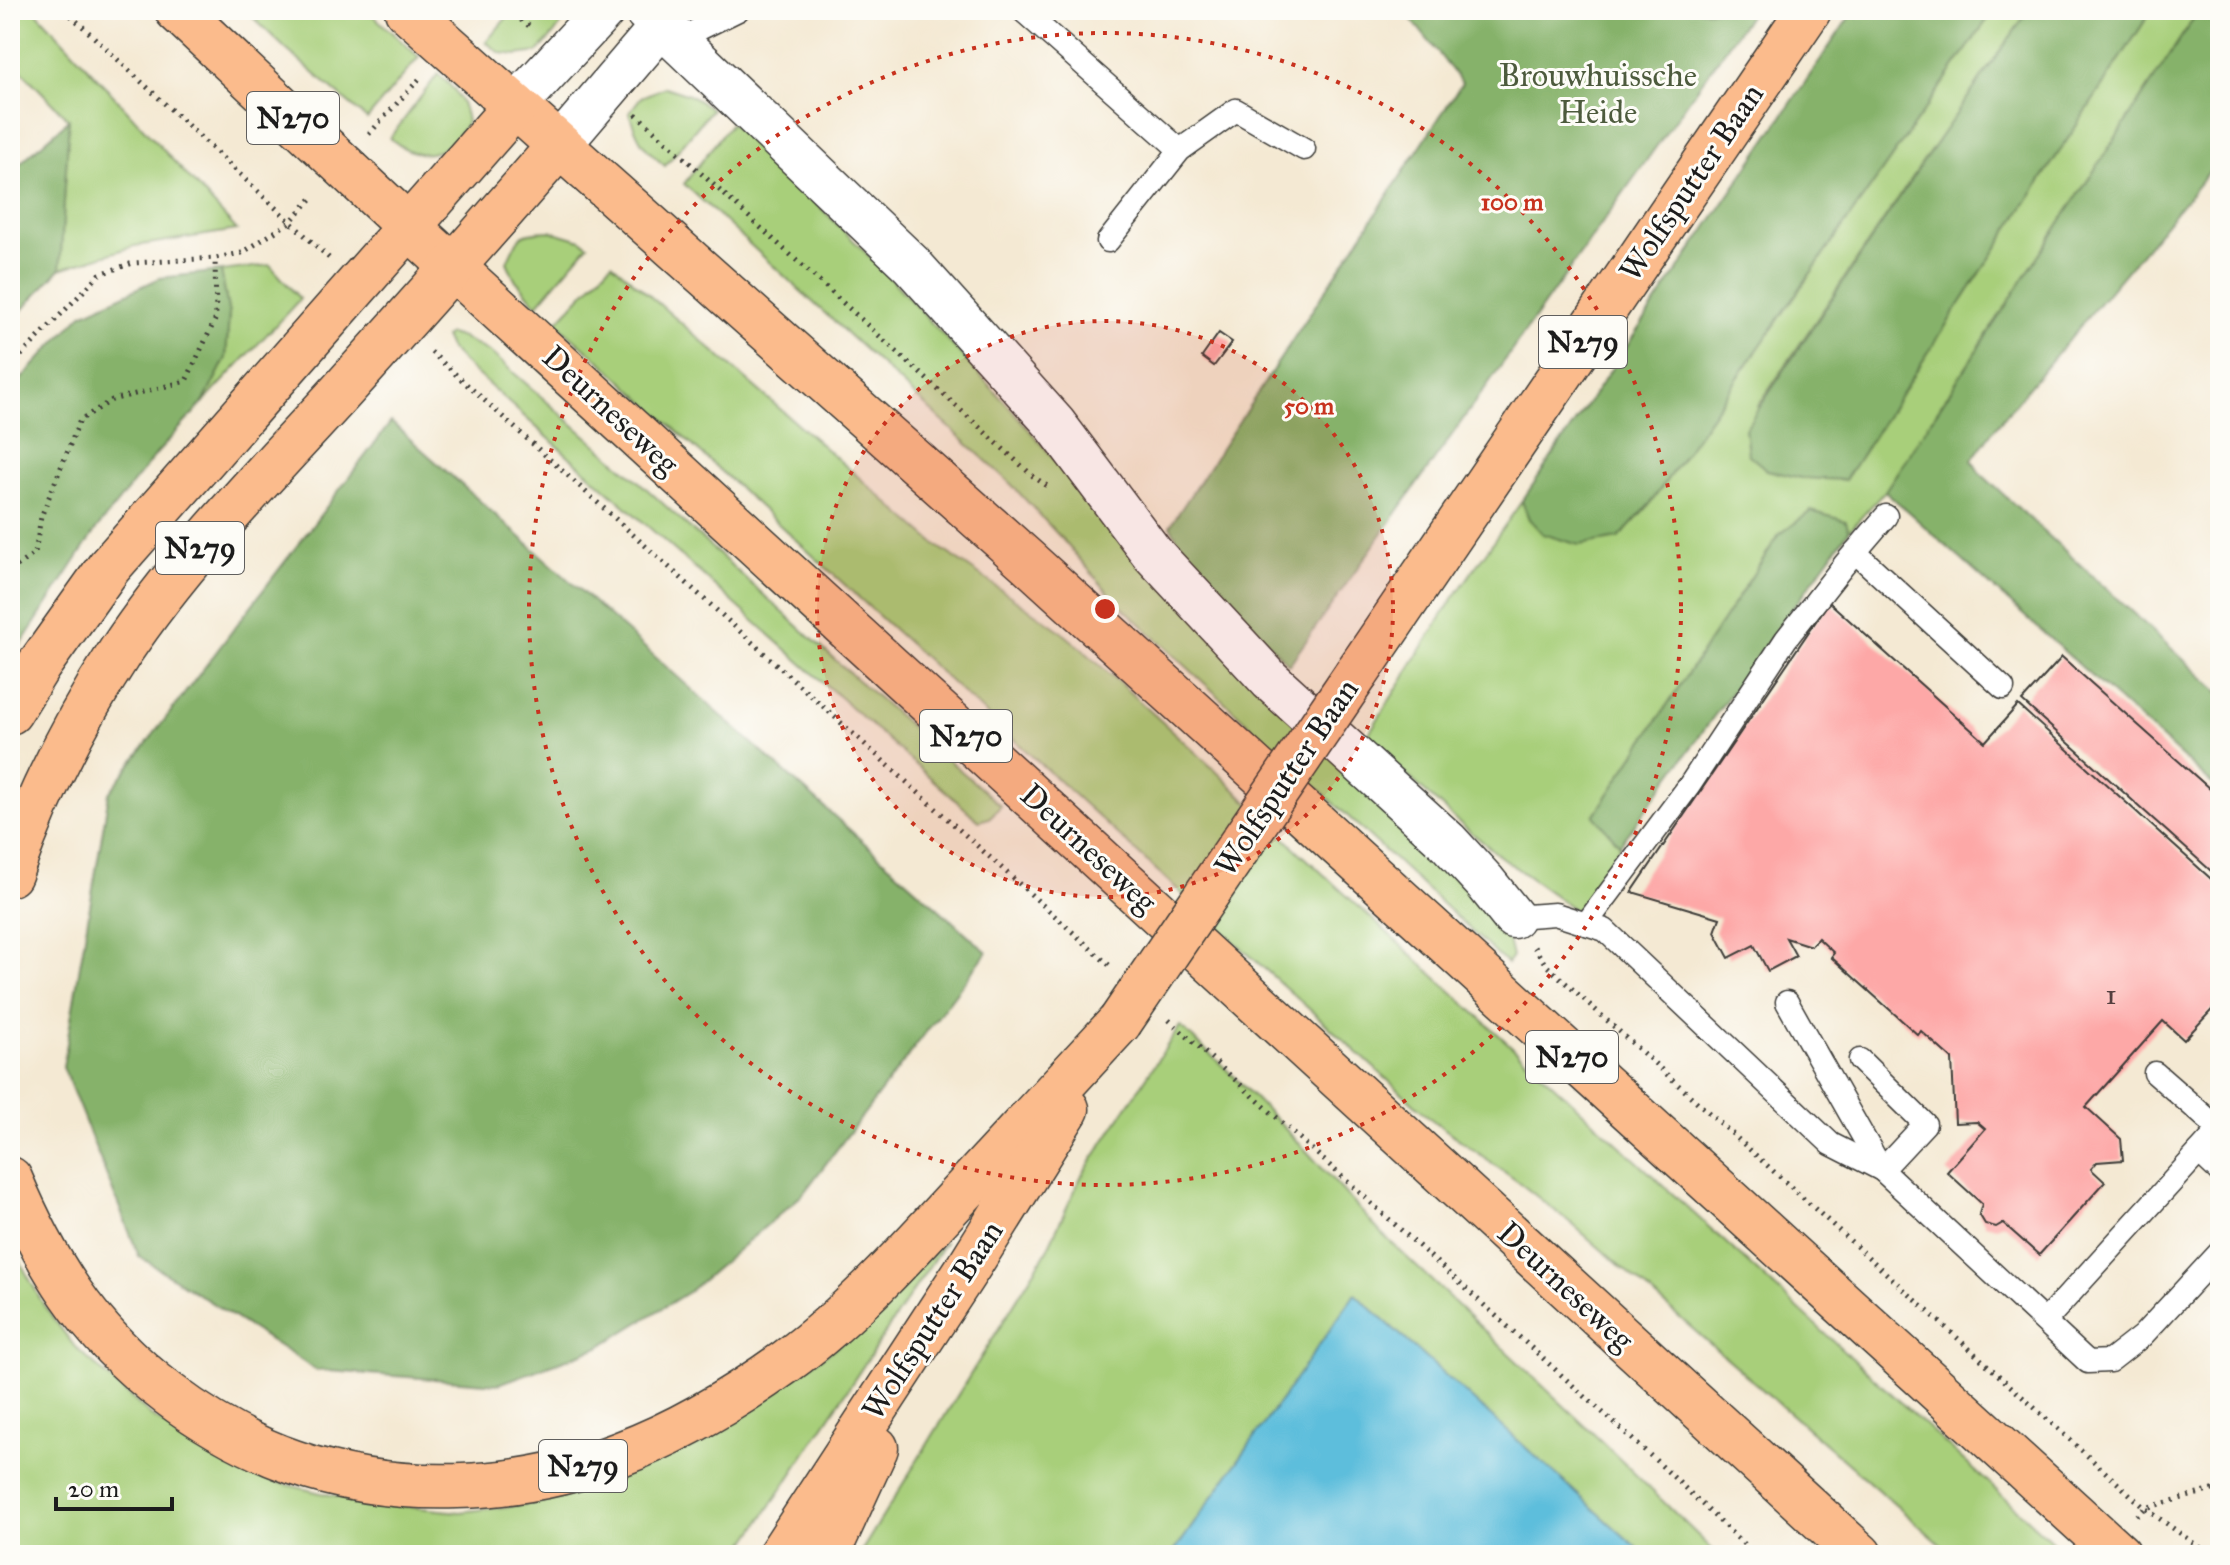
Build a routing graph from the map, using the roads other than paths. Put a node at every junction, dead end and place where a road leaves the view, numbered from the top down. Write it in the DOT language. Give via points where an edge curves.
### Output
graph roads {
  1 [pos="177,10"];
  2 [pos="407,10"];
  3 [pos="604,10"];
  4 [pos="738,10"];
  5 [pos="1022,10"];
  6 [pos="1809,10"];
  7 [pos="661,25"];
  8 [pos="515,106"];
  9 [pos="559,146"];
  10 [pos="1304,149"];
  11 [pos="1180,150"];
  12 [pos="408,226"];
  13 [pos="1108,241"];
  14 [pos="454,266"];
  15 [pos="1886,516"];
  16 [pos="1855,552"];
  17 [pos="2003,688"];
  18 [pos="10,712"];
  19 [pos="10,874"];
  20 [pos="1513,917"];
  21 [pos="1586,924"];
  22 [pos="1787,1002"];
  23 [pos="1120,1022"];
  24 [pos="1860,1060"];
  25 [pos="2155,1073"];
  26 [pos="2220,1129"];
  27 [pos="2199,1152"];
  28 [pos="1882,1170"];
  29 [pos="2220,1172"];
  30 [pos="10,1179"];
  31 [pos="2220,1252"];
  32 [pos="971,1263"];
  33 [pos="2045,1321"];
  34 [pos="780,1555"];
  35 [pos="827,1555"];
  36 [pos="1860,1555"];
  37 [pos="2119,1555"];
  1 -- 12 [label="main road, Deurneseweg / N270"];
  2 -- 8 [label="main road, N270"];
  3 -- 8 [label="street"];
  4 -- 7 [label="lane"];
  5 -- 11 [label="lane"];
  6 -- 23 [label="main road, Wolfsputter Baan / N279, bridge"];
  7 -- 9 [label="street"];
  7 -- 20 [label="street" via="911,264 1055,424 1152,553 1270,680 1448,842"];
  8 -- 9 [label="main road, N270"];
  8 -- 12 [label="main road"];
  9 -- 14 [label="main road"];
  9 -- 37 [label="main road, N270" via="1037,570"];
  10 -- 11 [label="lane" via="1236,110"];
  11 -- 13 [label="lane"];
  12 -- 14 [label="main road, Deurneseweg / N270"];
  12 -- 18 [label="main road, N279" via="109,567"];
  14 -- 19 [label="main road, N279" via="201,547 120,651 66,746"];
  14 -- 36 [label="main road, Deurneseweg / N270"];
  15 -- 16 [label="lane"];
  16 -- 17 [label="lane"];
  16 -- 21 [label="lane" via="1786,639 1689,786"];
  20 -- 21 [label="lane" via="1555,914"];
  21 -- 28 [label="lane" via="1605,930 1831,1144"];
  22 -- 28 [label="lane"];
  23 -- 30 [label="main road, N279" via="917,1241 790,1358 712,1408 620,1454 514,1481 406,1485 348,1477 294,1463 216,1425 135,1366 101,1331 48,1256"];
  23 -- 32 [label="main road, Wolfsputter Baan / N279"];
  24 -- 28 [label="lane" via="1925,1124"];
  25 -- 26 [label="lane"];
  26 -- 27 [label="lane"];
  27 -- 29 [label="lane"];
  27 -- 33 [label="lane"];
  28 -- 33 [label="lane"];
  31 -- 33 [label="lane" via="2142,1336 2110,1361 2088,1362"];
  32 -- 34 [label="main road, Wolfsputter Baan / N279"];
  32 -- 35 [label="main road, N279"];
}
